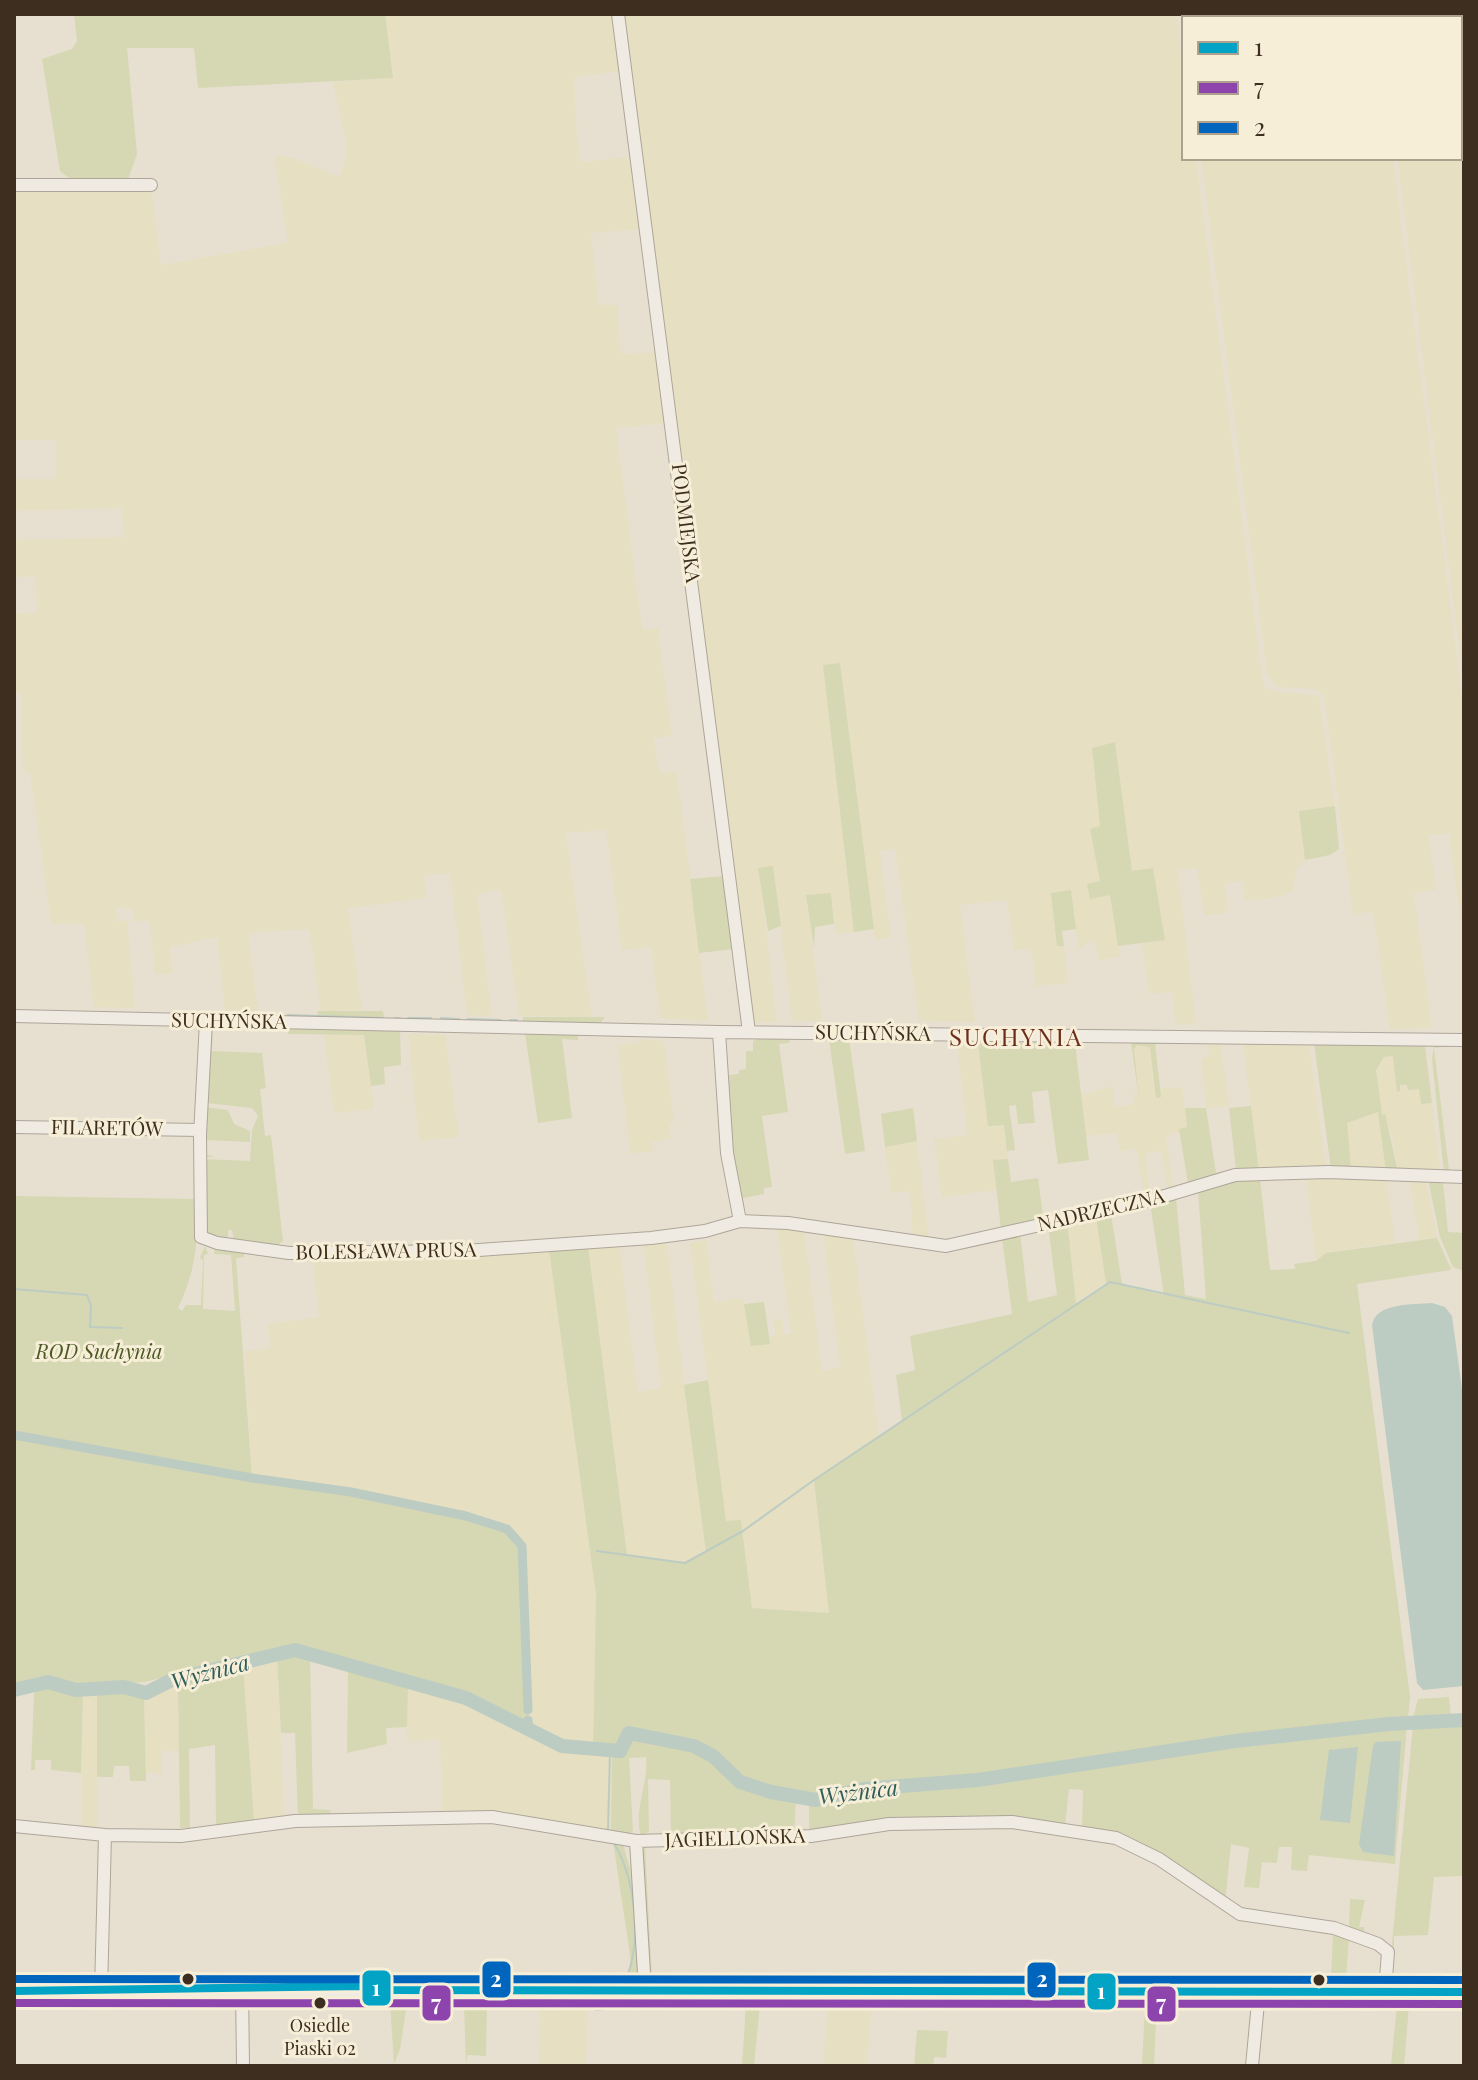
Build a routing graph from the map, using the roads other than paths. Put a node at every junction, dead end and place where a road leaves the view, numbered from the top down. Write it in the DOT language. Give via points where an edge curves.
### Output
graph roads {
  1 [pos="618,14"];
  2 [pos="14,185"];
  3 [pos="151,185"];
  4 [pos="14,1016"];
  5 [pos="206,1021"];
  6 [pos="719,1032"];
  7 [pos="749,1032"];
  8 [pos="1464,1040"];
  9 [pos="14,1127"];
  10 [pos="200,1130"];
  11 [pos="1464,1177"];
  12 [pos="740,1221"];
  13 [pos="549,1244"];
  14 [pos="14,1826"];
  15 [pos="105,1835"];
  16 [pos="636,1841"];
  17 [pos="242,1990"];
  18 [pos="645,1990"];
  19 [pos="14,1991"];
  20 [pos="101,1991"];
  21 [pos="1259,1992"];
  22 [pos="1385,1992"];
  23 [pos="1464,1992"];
  24 [pos="243,2066"];
  25 [pos="1252,2066"];
  1 -- 7 [label="street, PODMIEJSKA"];
  2 -- 3 [label="street"];
  4 -- 5 [label="street, SUCHYŃSKA"];
  5 -- 6 [label="street, SUCHYŃSKA"];
  5 -- 10 [label="street, BOLESŁAWA PRUSA"];
  6 -- 7 [label="street, SUCHYŃSKA"];
  6 -- 12 [label="street" via="727,1153"];
  7 -- 8 [label="street, SUCHYŃSKA"];
  9 -- 10 [label="street, FILARETÓW"];
  10 -- 13 [label="street, BOLESŁAWA PRUSA" via="203,1239 289,1253 465,1251"];
  11 -- 12 [label="street, NADRZECZNA" via="1235,1175 1148,1201 946,1246"];
  12 -- 13 [label="street, NADRZECZNA" via="689,1233"];
  14 -- 15 [label="street, JAGIELLOŃSKA"];
  15 -- 16 [label="street, JAGIELLOŃSKA" via="181,1836 295,1821 473,1817"];
  15 -- 20 [label="street"];
  16 -- 18 [label="street"];
  16 -- 22 [label="street, JAGIELLOŃSKA" via="811,1836 889,1824 989,1820 1108,1835 1148,1853 1240,1914 1334,1928 1382,1946 1388,1952"];
  17 -- 18 [label="street"];
  17 -- 20 [label="street"];
  17 -- 24 [label="street"];
  18 -- 21 [label="street"];
  19 -- 20 [label="street"];
  21 -- 22 [label="street"];
  21 -- 25 [label="street"];
  22 -- 23 [label="street"];
}
